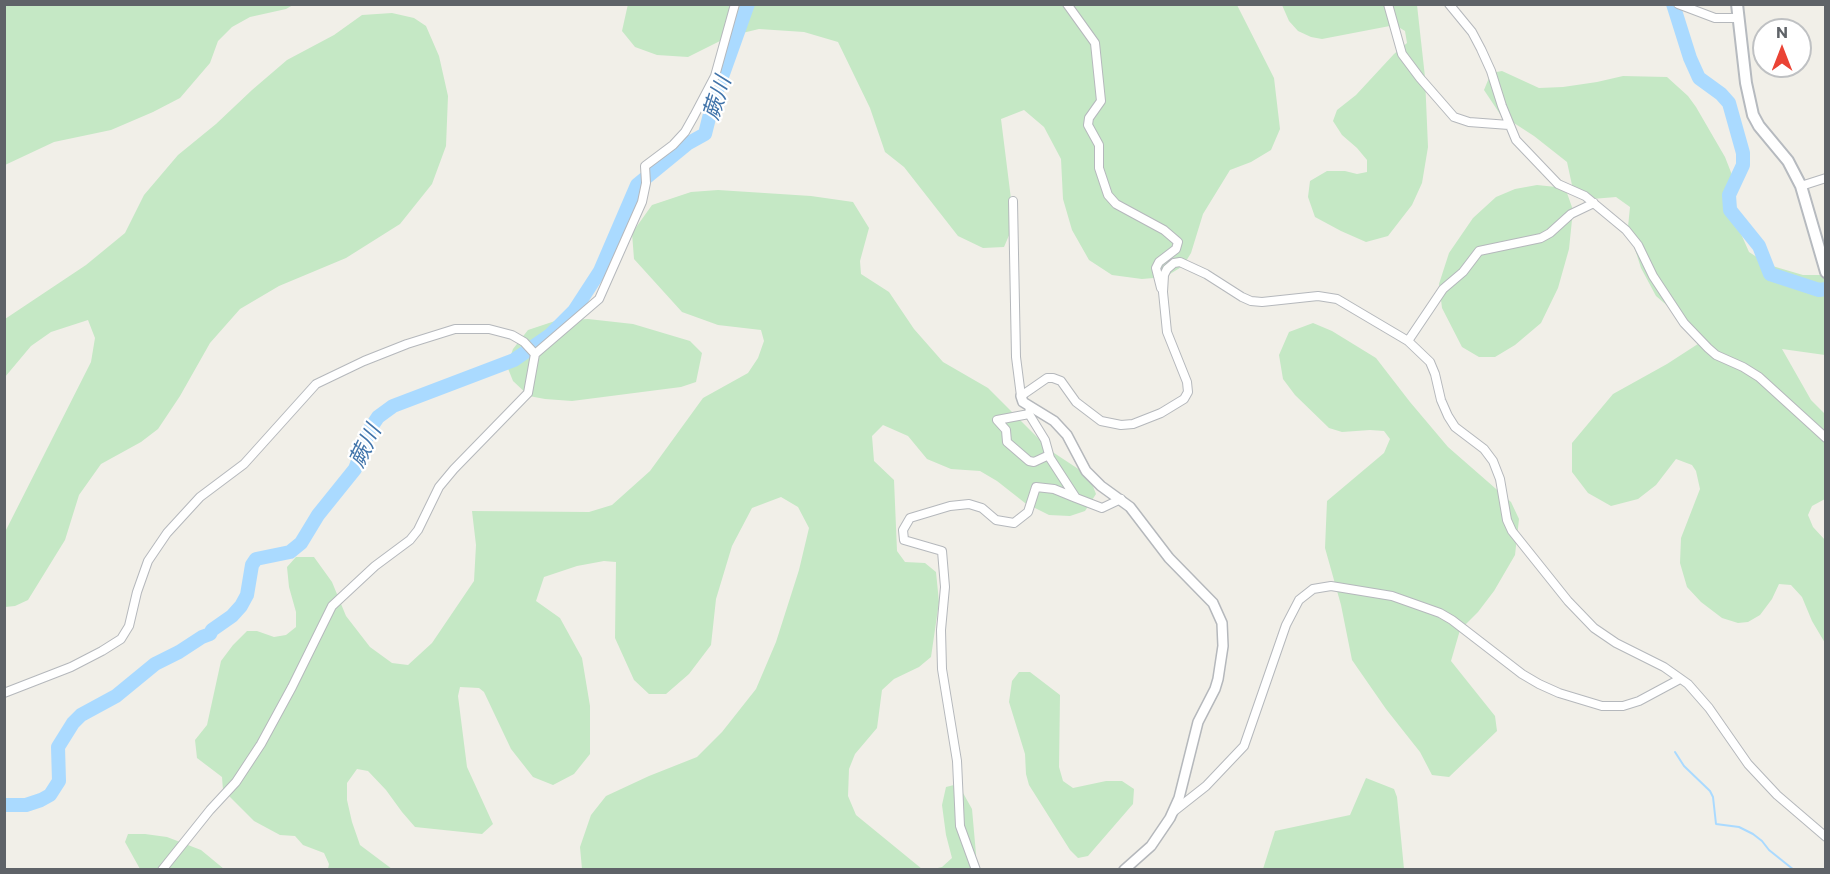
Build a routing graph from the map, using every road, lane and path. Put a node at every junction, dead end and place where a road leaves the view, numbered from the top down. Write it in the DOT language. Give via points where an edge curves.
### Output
graph roads {
  1 [pos="735,4"];
  2 [pos="1067,4"];
  3 [pos="1388,4"];
  4 [pos="1449,4"];
  5 [pos="1737,4"];
  6 [pos="1680,6"];
  7 [pos="1739,18"];
  8 [pos="1509,125"];
  9 [pos="1826,178"];
  10 [pos="1801,186"];
  11 [pos="1013,201"];
  12 [pos="1594,203"];
  13 [pos="1826,272"];
  14 [pos="1163,292"];
  15 [pos="1408,341"];
  16 [pos="535,354"];
  17 [pos="1021,396"];
  18 [pos="1029,411"];
  19 [pos="1826,438"];
  20 [pos="1049,455"];
  21 [pos="1076,498"];
  22 [pos="1121,499"];
  23 [pos="1680,679"];
  24 [pos="4,693"];
  25 [pos="1173,812"];
  26 [pos="1826,837"];
  27 [pos="162,870"];
  28 [pos="976,870"];
  29 [pos="1124,870"];
  1 -- 16 [label="street" via="715,76 694,116 673,145 645,166 642,202 599,299"];
  2 -- 14 [label="street" via="1095,43 1101,101 1088,125 1100,144 1099,168 1108,195 1116,204 1178,242 1156,268"];
  3 -- 8 [label="street" via="1402,54 1454,117"];
  4 -- 8 [label="street" via="1481,49"];
  5 -- 7 [label="main road"];
  6 -- 7 [label="street" via="1715,18"];
  7 -- 10 [label="main road" via="1753,115 1788,161"];
  8 -- 12 [label="street" via="1516,140 1558,184"];
  9 -- 10 [label="street"];
  10 -- 13 [label="main road"];
  11 -- 17 [label="street" via="1016,357"];
  12 -- 15 [label="street" via="1571,214 1541,238 1479,251 1443,289"];
  12 -- 19 [label="street" via="1638,245 1653,276 1684,322 1708,348 1760,377"];
  14 -- 15 [label="street" via="1167,269 1180,262 1251,301 1318,296 1337,299"];
  14 -- 17 [label="street" via="1167,332 1187,382 1188,392 1179,403 1133,424 1121,425 1101,422 1076,402 1061,381 1053,378"];
  15 -- 23 [label="street" via="1430,363 1441,400 1455,427 1493,461 1512,531 1568,601 1616,643"];
  16 -- 24 [label="street" via="512,335 489,328 455,329 375,357 316,384 244,464 200,497 167,533 148,561 129,626 121,639 71,667"];
  16 -- 27 [label="street" via="528,393 439,487 410,540 332,606 261,744 236,782"];
  17 -- 18 [label="street"];
  18 -- 20 [label="street"];
  18 -- 20 [label="street" via="997,420 1006,430 1007,442 1029,461"];
  18 -- 22 [label="street" via="1054,421 1067,435 1086,471"];
  20 -- 21 [label="street"];
  21 -- 22 [label="street" via="1102,508"];
  21 -- 28 [label="street" via="1036,487 1028,512 1014,523 996,520 982,508 969,504 910,518 903,530 904,540 942,551 942,669 957,761 960,826"];
  22 -- 25 [label="street" via="1176,566 1213,603 1222,623 1218,679 1198,722"];
  23 -- 25 [label="street" via="1639,701 1602,706 1539,684 1440,613 1392,596 1331,586 1313,589 1299,600 1286,625 1244,746 1206,786"];
  23 -- 26 [label="street" via="1709,708 1748,764"];
  25 -- 29 [label="street" via="1151,846"];
}
